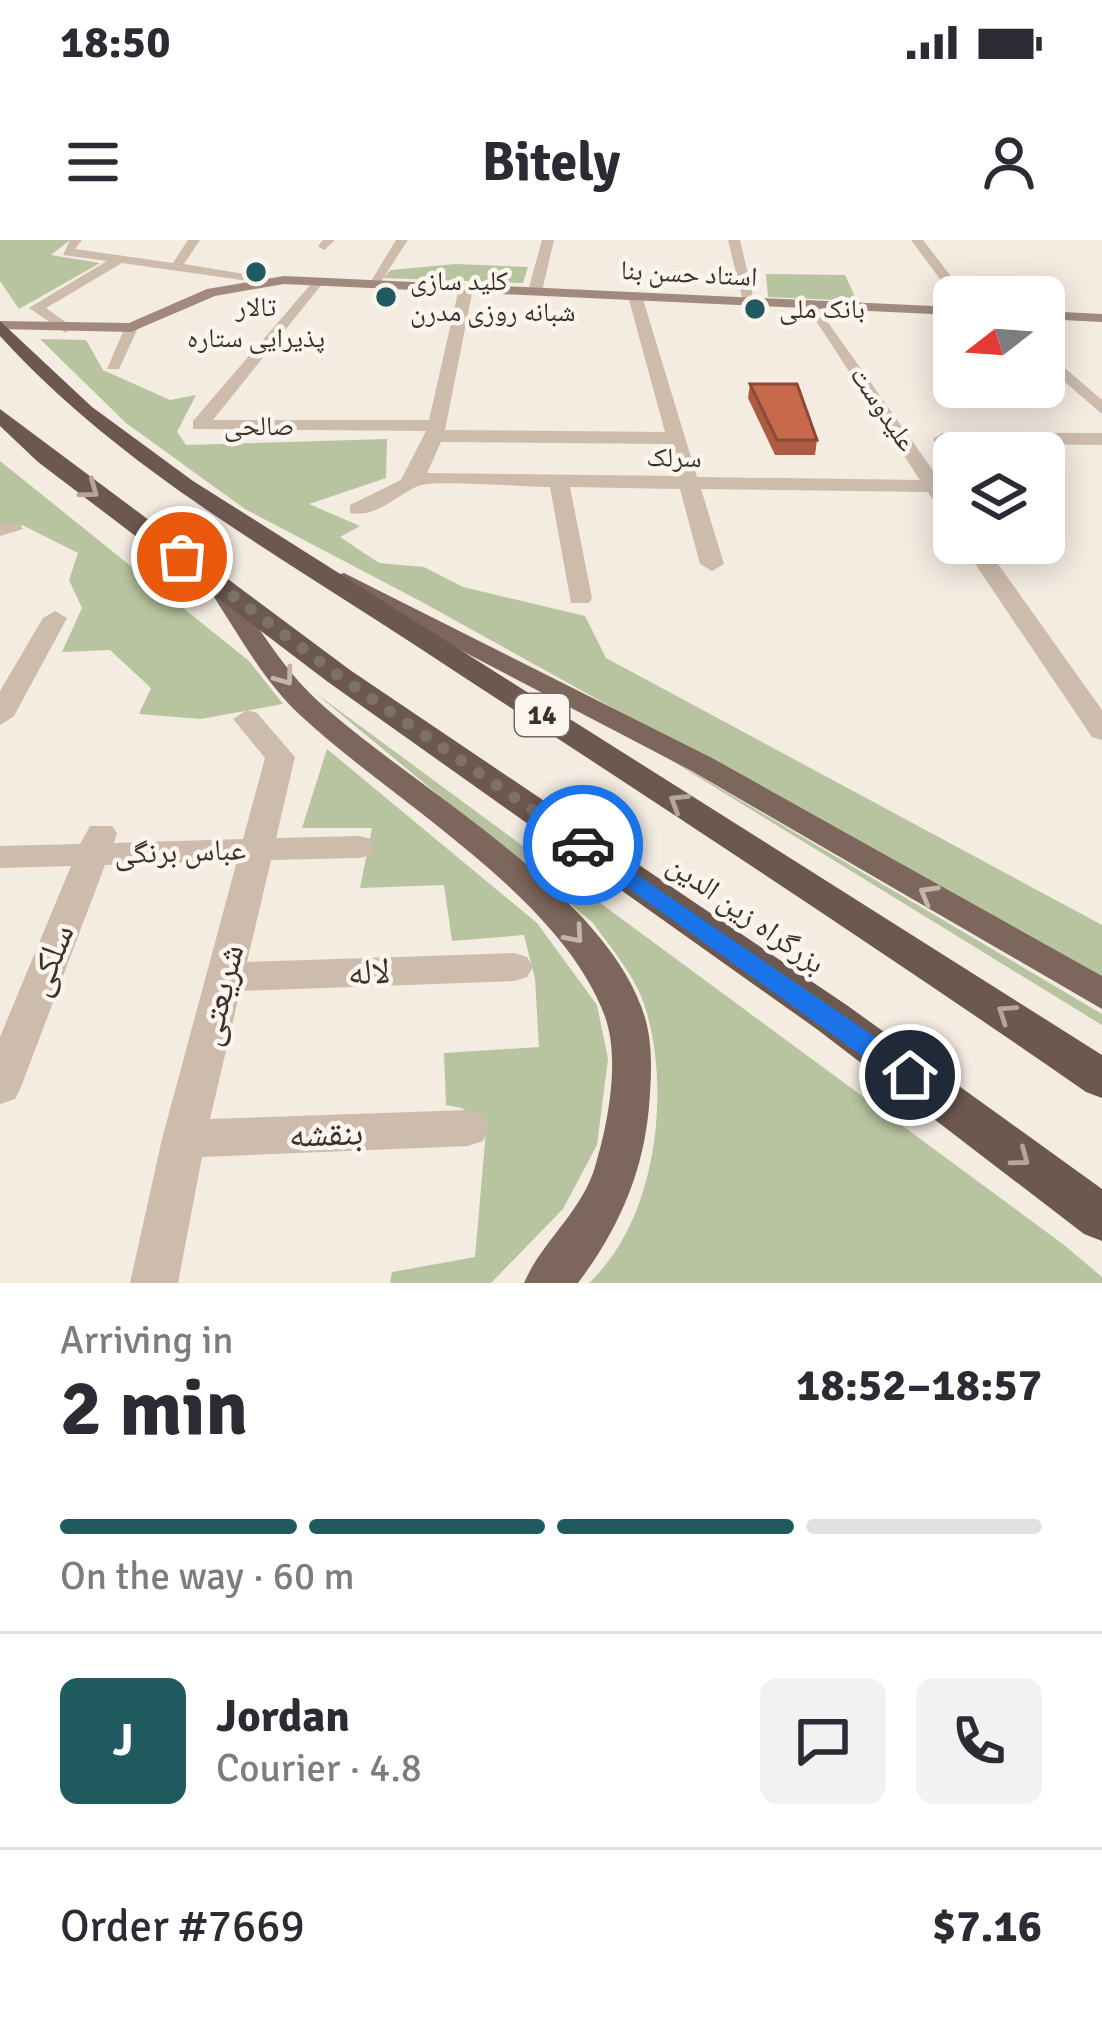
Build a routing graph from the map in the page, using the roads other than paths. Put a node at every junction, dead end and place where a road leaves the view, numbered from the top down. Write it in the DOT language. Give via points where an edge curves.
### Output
graph roads {
  1 [pos="194,240"];
  2 [pos="402,240"];
  3 [pos="548,240"];
  4 [pos="734,240"];
  5 [pos="917,240"];
  6 [pos="72,246"];
  7 [pos="120,259"];
  8 [pos="176,267"];
  9 [pos="944,276"];
  10 [pos="278,280"];
  11 [pos="317,280"];
  12 [pos="373,283"];
  13 [pos="466,288"];
  14 [pos="535,291"];
  15 [pos="635,296"];
  16 [pos="750,301"];
  17 [pos="812,304"];
  18 [pos="933,310"];
  19 [pos="1065,316"];
  20 [pos="1102,318"];
  21 [pos="0,326"];
  22 [pos="131,328"];
  23 [pos="67,329"];
  24 [pos="113,366"];
  25 [pos="1065,375"];
  26 [pos="1102,409"];
  27 [pos="0,415"];
  28 [pos="434,431"];
  29 [pos="676,438"];
  30 [pos="1065,439"];
  31 [pos="1102,439"];
  32 [pos="414,478"];
  33 [pos="560,482"];
  34 [pos="933,485"];
  35 [pos="690,486"];
  36 [pos="933,486"];
  37 [pos="357,509"];
  38 [pos="293,554"];
  39 [pos="987,564"];
  40 [pos="712,565"];
  41 [pos="216,583"];
  42 [pos="580,598"];
  43 [pos="55,618"];
  44 [pos="0,716"];
  45 [pos="247,719"];
  46 [pos="1102,731"];
  47 [pos="96,844"];
  48 [pos="359,847"];
  49 [pos="256,850"];
  50 [pos="0,857"];
  51 [pos="514,967"];
  52 [pos="224,977"];
  53 [pos="1102,994"];
  54 [pos="1102,1079"];
  55 [pos="0,1087"];
  56 [pos="468,1128"];
  57 [pos="184,1139"];
  58 [pos="1102,1218"];
  59 [pos="154,1283"];
  60 [pos="548,1283"];
  1 -- 8 [label="street"];
  2 -- 12 [label="street"];
  3 -- 14 [label="street"];
  4 -- 16 [label="street"];
  5 -- 9 [label="street"];
  6 -- 7 [label="street"];
  7 -- 8 [label="street"];
  7 -- 23 [label="street" via="36,308"];
  8 -- 10 [label="street"];
  10 -- 11 [label="main road, استاد حسن بنا"];
  10 -- 22 [label="main road, استاد حسن بنا" via="212,292"];
  11 -- 12 [label="main road, استاد حسن بنا"];
  11 -- 28 [label="street, صالحی" via="199,425"];
  12 -- 13 [label="main road, استاد حسن بنا"];
  13 -- 14 [label="main road, استاد حسن بنا"];
  13 -- 28 [label="street"];
  14 -- 15 [label="main road, استاد حسن بنا"];
  15 -- 16 [label="main road, استاد حسن بنا"];
  15 -- 29 [label="street"];
  16 -- 17 [label="main road, استاد حسن بنا"];
  17 -- 18 [label="main road, استاد حسن بنا"];
  17 -- 34 [label="street, علیدوست"];
  19 -- 20 [label="main road"];
  21 -- 23 [label="main road, استاد حسن بنا"];
  21 -- 38 [label="highway, بزرگراه زین الدین / 14" via="121,439"];
  22 -- 23 [label="main road, استاد حسن بنا"];
  22 -- 24 [label="street"];
  25 -- 26 [label="street"];
  27 -- 41 [label="highway, بزرگراه زین الدین, one-way"];
  28 -- 29 [label="street"];
  28 -- 32 [label="street"];
  29 -- 35 [label="street"];
  30 -- 31 [label="street"];
  32 -- 33 [label="street, سرلک"];
  32 -- 37 [label="street"];
  33 -- 35 [label="street, سرلک"];
  33 -- 42 [label="street"];
  35 -- 36 [label="street, سرلک"];
  35 -- 40 [label="street"];
  53 -- 38 [label="main road, one-way" via="701,764"];
  54 -- 38 [label="highway, بزرگراه زین الدین / 14, one-way"];
  39 -- 46 [label="street"];
  41 -- 58 [label="highway, بزرگراه زین الدین, one-way"];
  41 -- 60 [label="main road, one-way" via="304,703 552,908 588,949 626,1017 630,1085 620,1170 588,1233"];
  43 -- 44 [label="street"];
  45 -- 49 [label="street, شریعتی" via="280,757"];
  47 -- 49 [label="street, عباس برنگی"];
  47 -- 50 [label="street, عباس برنگی"];
  47 -- 55 [label="street, سلکی"];
  48 -- 49 [label="street, عباس برنگی"];
  49 -- 52 [label="street, شریعتی"];
  51 -- 52 [label="street, لاله"];
  52 -- 57 [label="street, شریعتی"];
  56 -- 57 [label="street, بنقشه"];
  57 -- 59 [label="street, شریعتی"];
}
